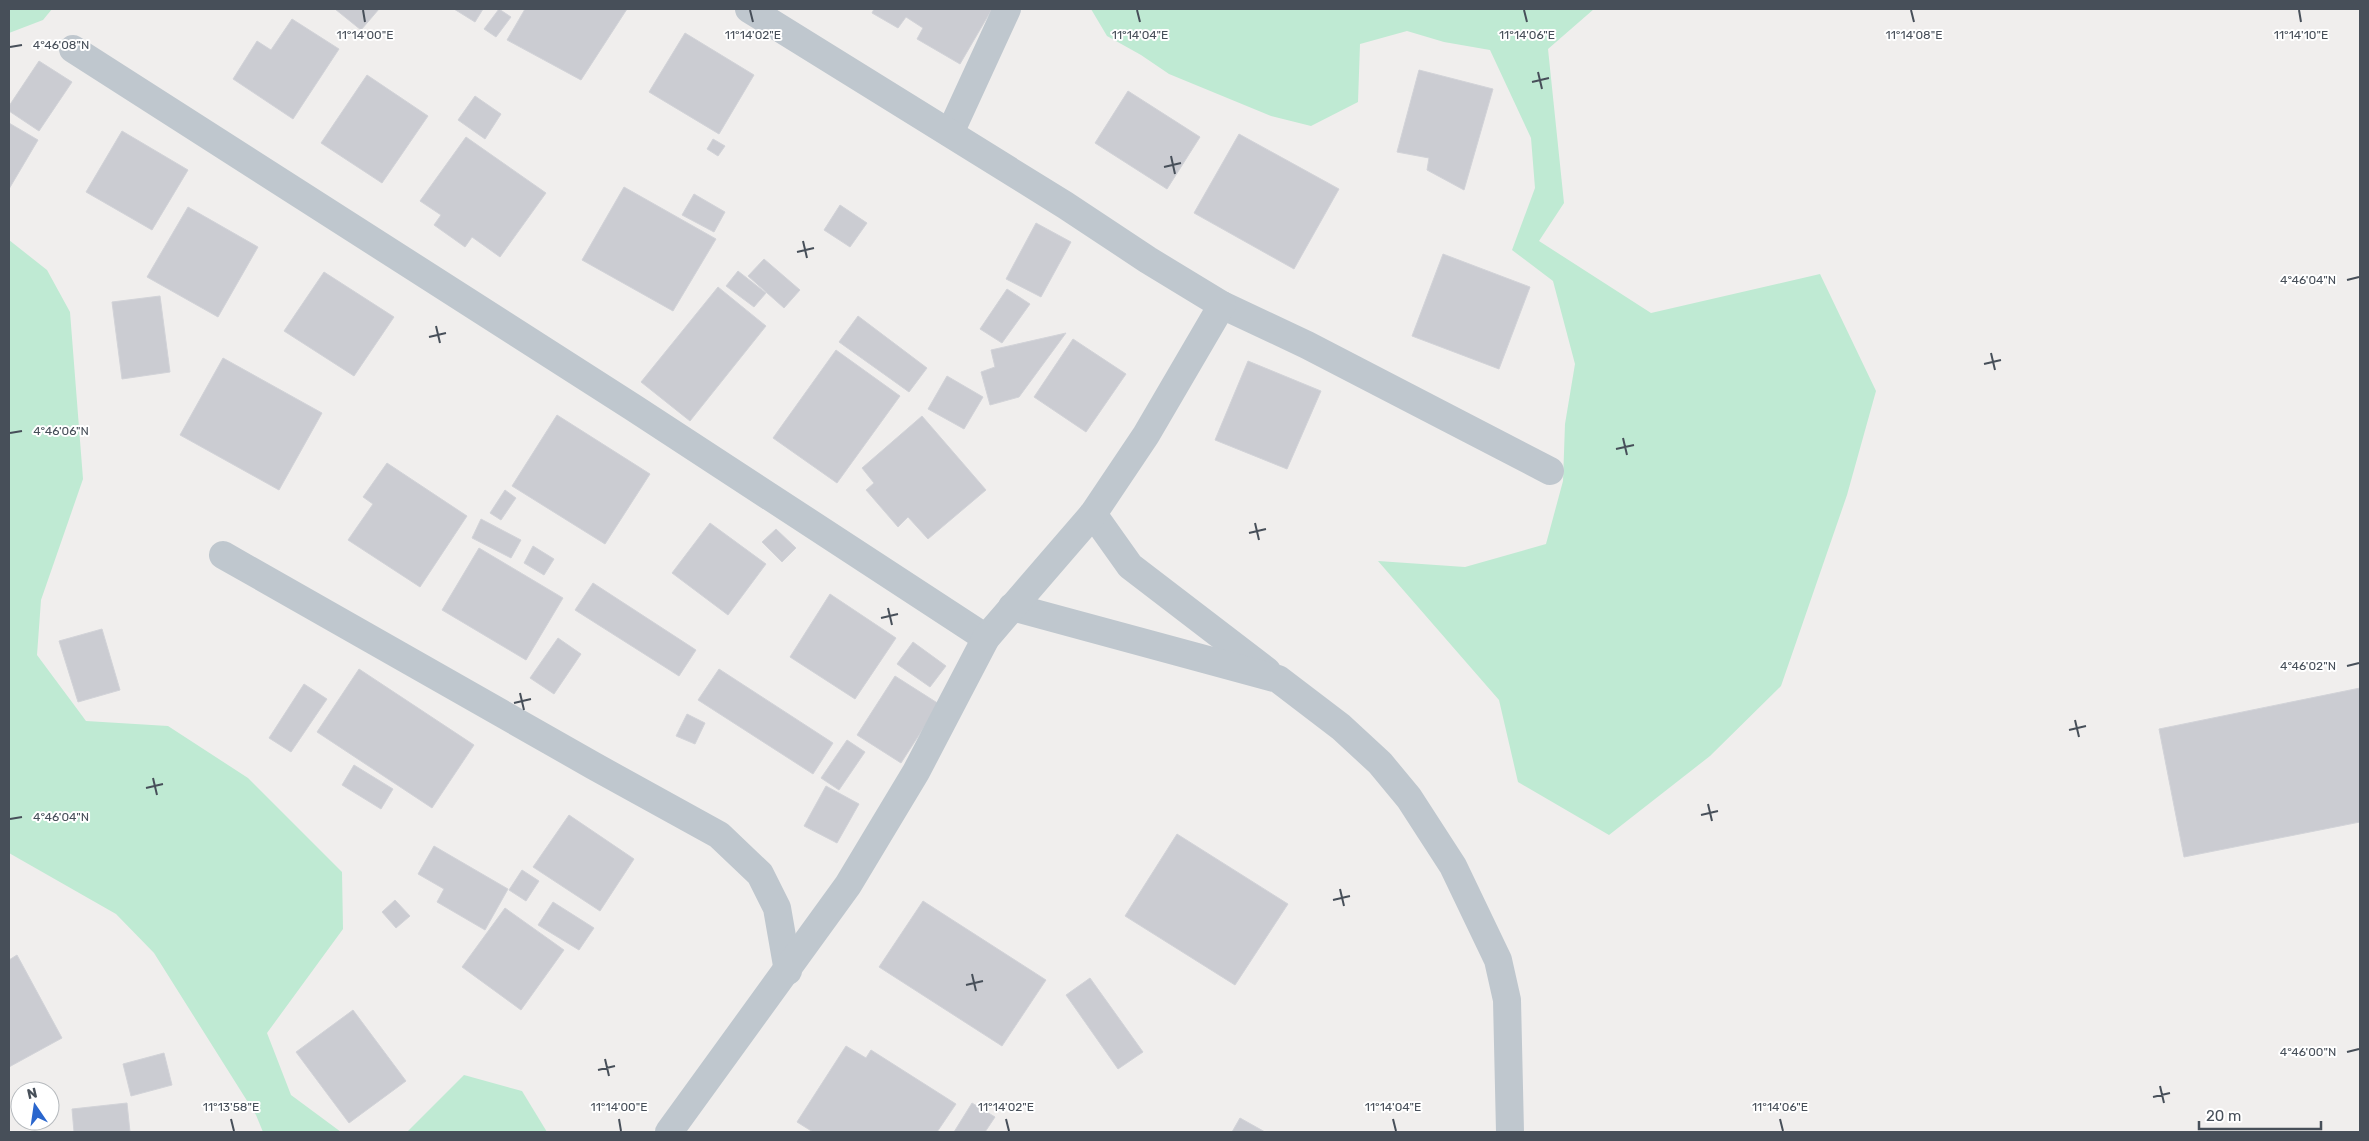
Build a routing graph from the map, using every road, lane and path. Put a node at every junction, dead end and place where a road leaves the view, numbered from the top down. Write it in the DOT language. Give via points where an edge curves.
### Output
graph roads {
  1 [pos="749,9"];
  2 [pos="1007,9"];
  3 [pos="73,49"];
  4 [pos="950,133"];
  5 [pos="1222,305"];
  6 [pos="1550,471"];
  7 [pos="1093,514"];
  8 [pos="223,555"];
  9 [pos="1012,607"];
  10 [pos="986,638"];
  11 [pos="1278,679"];
  12 [pos="788,971"];
  13 [pos="669,1132"];
  14 [pos="1510,1132"];
  1 -- 4 [label="street"];
  2 -- 4 [label="street"];
  3 -- 10 [label="street"];
  4 -- 5 [label="street"];
  5 -- 6 [label="street" via="1307,345"];
  5 -- 7 [label="street" via="1146,435"];
  7 -- 9 [label="street"];
  7 -- 11 [label="street" via="1130,566"];
  8 -- 12 [label="street" via="719,835 760,874 777,908"];
  9 -- 10 [label="street"];
  9 -- 11 [label="street"];
  10 -- 12 [label="street" via="916,772 848,885"];
  11 -- 14 [label="street" via="1341,727 1380,763 1409,798 1453,866 1498,960 1508,1000"];
  12 -- 13 [label="street"];
}
